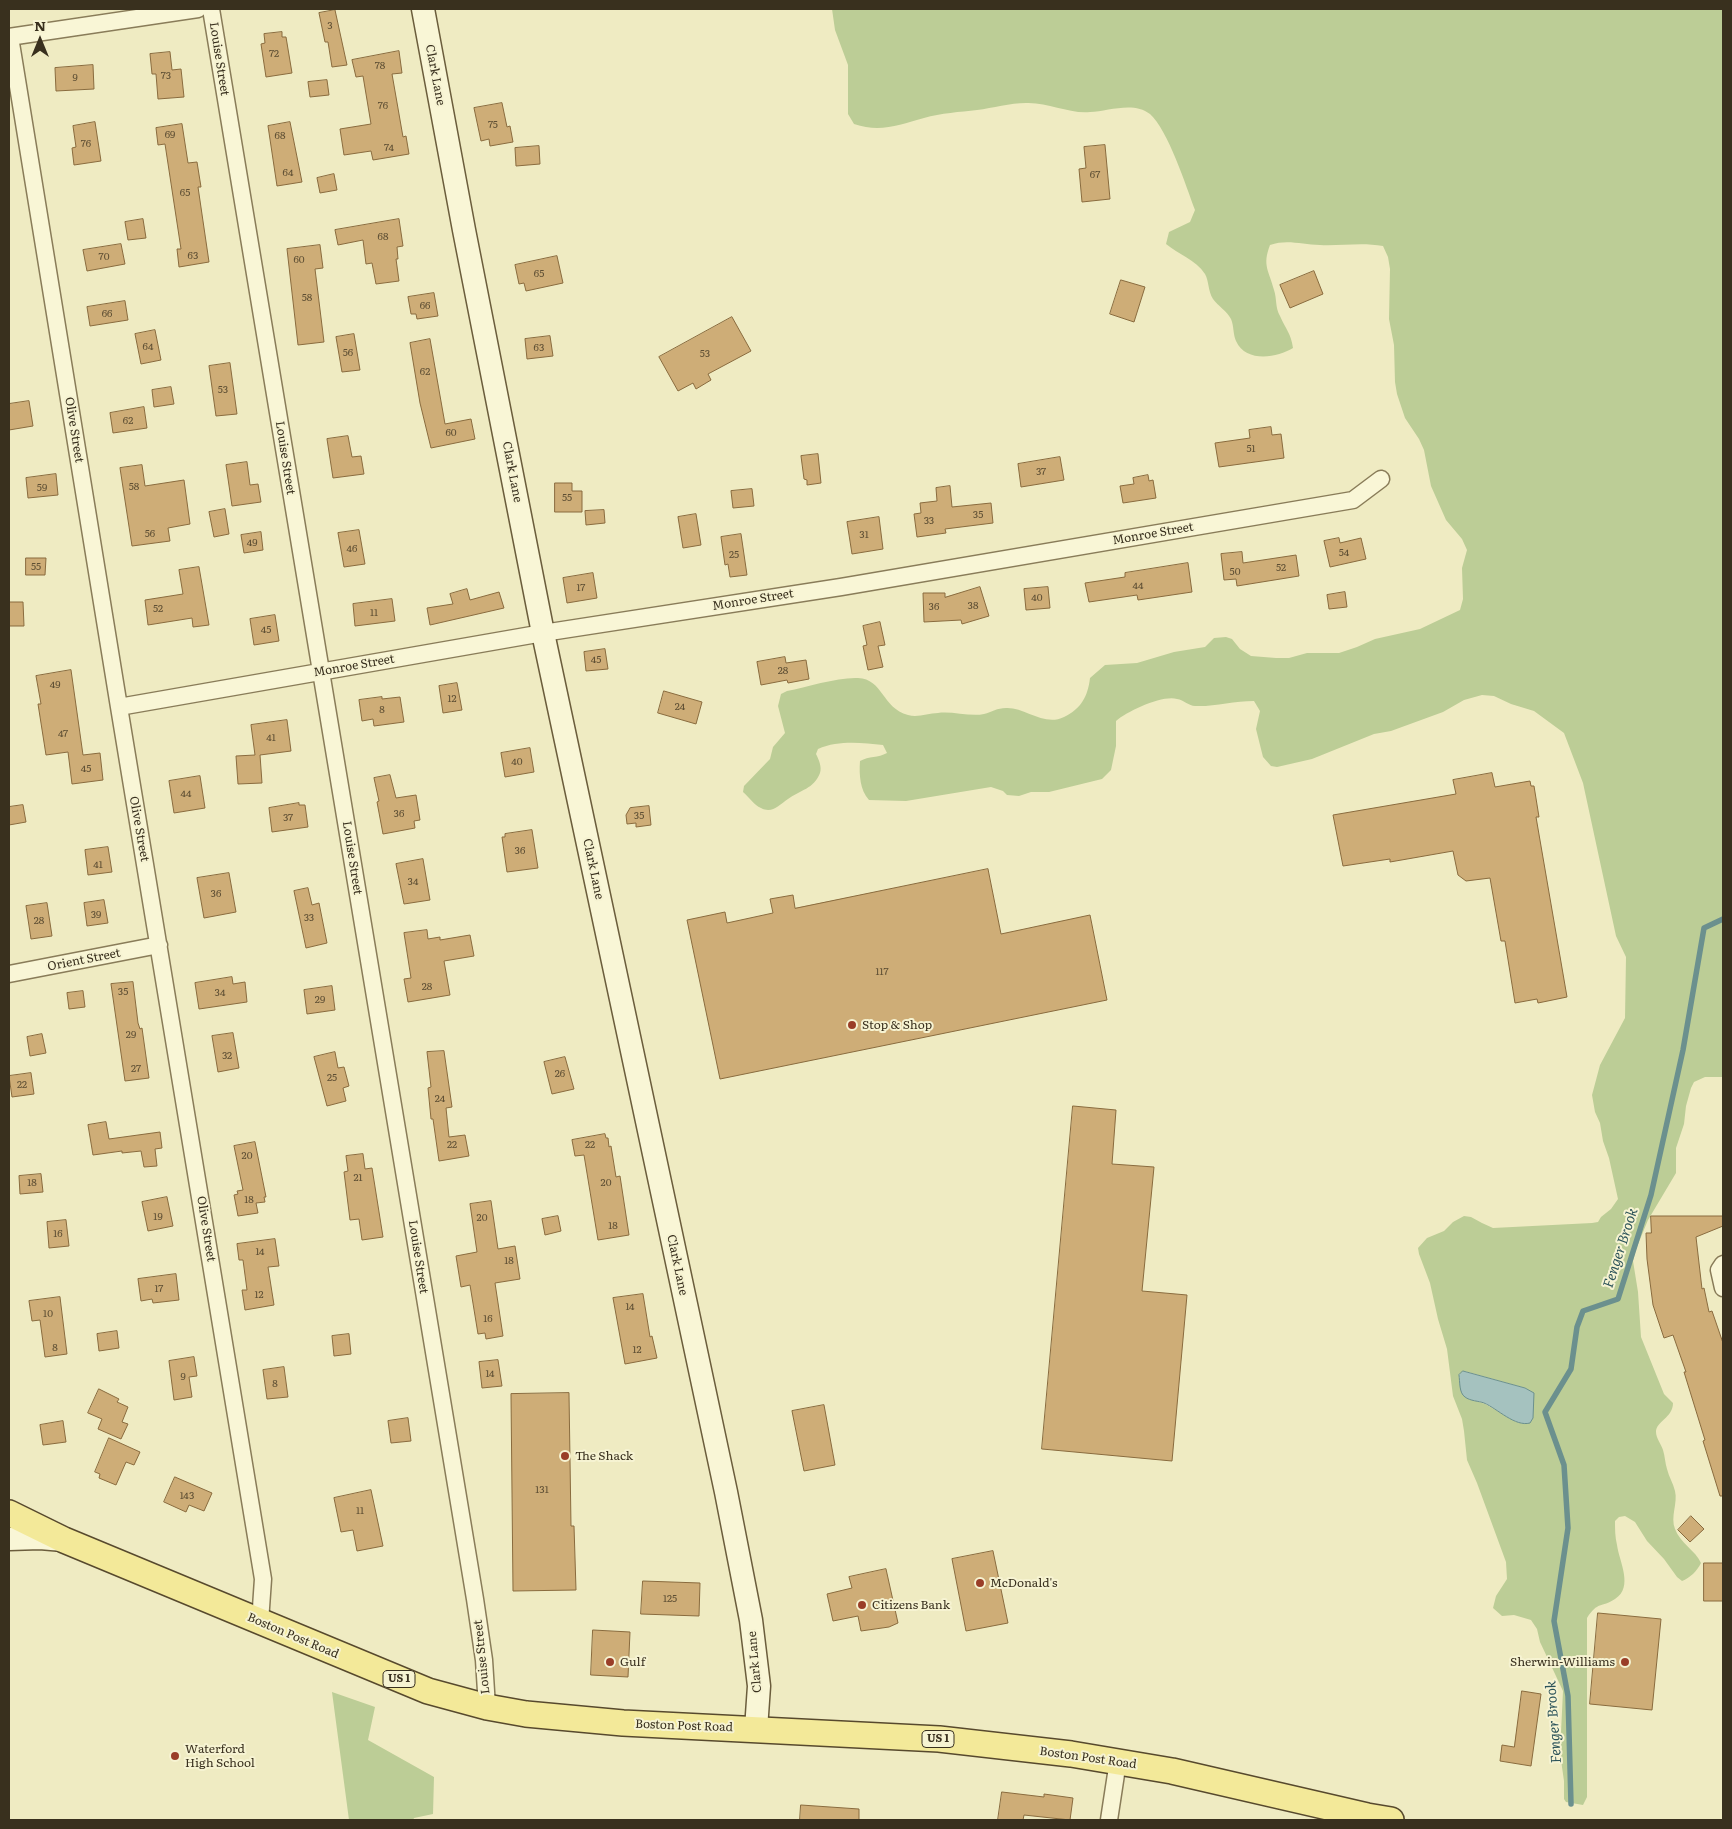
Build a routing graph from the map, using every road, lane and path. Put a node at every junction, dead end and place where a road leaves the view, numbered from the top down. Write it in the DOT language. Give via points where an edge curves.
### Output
graph roads {
  1 [pos="198,9"];
  2 [pos="211,9"];
  3 [pos="423,9"];
  4 [pos="9,37"];
  5 [pos="1382,479"];
  6 [pos="543,633"];
  7 [pos="321,672"];
  8 [pos="119,707"];
  9 [pos="159,945"];
  10 [pos="9,974"];
  11 [pos="1723,1264"];
  12 [pos="1723,1288"];
  13 [pos="9,1514"];
  14 [pos="9,1539"];
  15 [pos="64,1540"];
  16 [pos="260,1622"];
  17 [pos="488,1707"];
  18 [pos="756,1729"];
  19 [pos="1118,1761"];
  20 [pos="1109,1820"];
  21 [pos="1391,1820"];
  1 -- 4 [label="street"];
  2 -- 7 [label="street, Louise Street"];
  3 -- 6 [label="main road, Clark Lane"];
  4 -- 8 [label="street, Olive Street"];
  5 -- 6 [label="street, Monroe Street" via="1353,500"];
  6 -- 7 [label="street, Monroe Street"];
  6 -- 18 [label="main road, Clark Lane" via="746,1591 759,1686"];
  7 -- 8 [label="street, Monroe Street"];
  7 -- 17 [label="street, Louise Street" via="476,1600"];
  8 -- 9 [label="street, Olive Street"];
  9 -- 10 [label="street, Orient Street"];
  9 -- 16 [label="street, Olive Street" via="264,1579"];
  11 -- 12 [label="street" via="1718,1270"];
  13 -- 15 [label="main road, Boston Post Road / US 1"];
  14 -- 15 [label="main road"];
  15 -- 16 [label="main road, Boston Post Road / US 1"];
  16 -- 17 [label="main road, Boston Post Road / US 1" via="428,1691"];
  17 -- 18 [label="main road, Boston Post Road / US 1" via="623,1723"];
  18 -- 19 [label="main road, Boston Post Road / US 1" via="939,1739"];
  19 -- 20 [label="street"];
  19 -- 21 [label="main road, Boston Post Road / US 1"];
}
